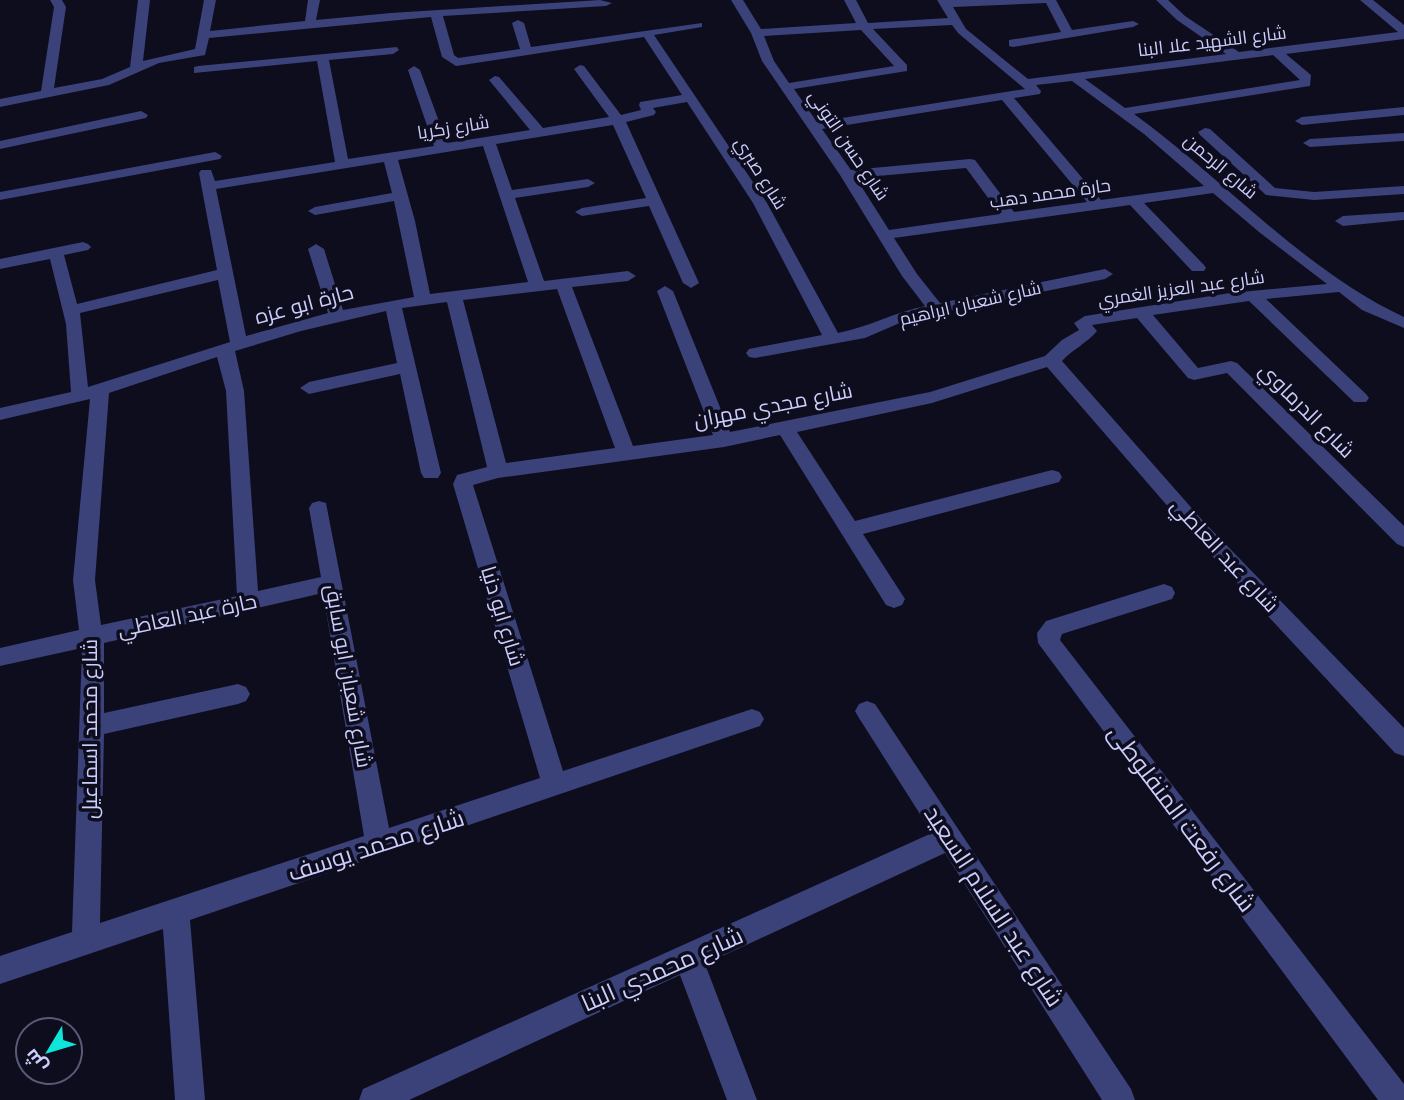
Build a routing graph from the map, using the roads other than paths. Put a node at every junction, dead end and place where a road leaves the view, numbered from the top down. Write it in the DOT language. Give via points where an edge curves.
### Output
graph roads {
  1 [pos="56,0"];
  2 [pos="144,0"];
  3 [pos="210,0"];
  4 [pos="314,0"];
  5 [pos="381,0"];
  6 [pos="737,0"];
  7 [pos="850,0"];
  8 [pos="1049,0"];
  9 [pos="1162,0"];
  10 [pos="1366,0"];
  11 [pos="606,1"];
  12 [pos="943,2"];
  13 [pos="452,6"];
  14 [pos="436,13"];
  15 [pos="379,17"];
  16 [pos="955,21"];
  17 [pos="518,23"];
  18 [pos="310,24"];
  19 [pos="1133,24"];
  20 [pos="698,25"];
  21 [pos="864,27"];
  22 [pos="647,33"];
  23 [pos="757,33"];
  24 [pos="1404,33"];
  25 [pos="1068,34"];
  26 [pos="204,35"];
  27 [pos="631,36"];
  28 [pos="343,38"];
  29 [pos="1013,43"];
  30 [pos="393,50"];
  31 [pos="1274,50"];
  32 [pos="527,52"];
  33 [pos="1235,55"];
  34 [pos="322,57"];
  35 [pos="136,67"];
  36 [pos="198,69"];
  37 [pos="580,69"];
  38 [pos="414,70"];
  39 [pos="1073,76"];
  40 [pos="495,80"];
  41 [pos="1025,83"];
  42 [pos="786,86"];
  43 [pos="47,94"];
  44 [pos="1005,96"];
  45 [pos="690,97"];
  46 [pos="0,103"];
  47 [pos="1123,111"];
  48 [pos="1404,111"];
  49 [pos="141,115"];
  50 [pos="618,120"];
  51 [pos="1303,121"];
  52 [pos="814,126"];
  53 [pos="540,132"];
  54 [pos="1205,132"];
  55 [pos="1404,138"];
  56 [pos="488,141"];
  57 [pos="1310,143"];
  58 [pos="0,145"];
  59 [pos="442,148"];
  60 [pos="390,157"];
  61 [pos="342,164"];
  62 [pos="848,175"];
  63 [pos="588,183"];
  64 [pos="209,186"];
  65 [pos="1219,188"];
  66 [pos="1404,190"];
  67 [pos="507,195"];
  68 [pos="0,196"];
  69 [pos="400,196"];
  70 [pos="1133,200"];
  71 [pos="654,201"];
  72 [pos="1097,205"];
  73 [pos="315,211"];
  74 [pos="582,212"];
  75 [pos="1404,216"];
  76 [pos="1010,218"];
  77 [pos="1343,221"];
  78 [pos="885,235"];
  79 [pos="83,247"];
  80 [pos="316,249"];
  81 [pos="56,253"];
  82 [pos="0,264"];
  83 [pos="1198,268"];
  84 [pos="226,273"];
  85 [pos="1105,274"];
  86 [pos="628,276"];
  87 [pos="691,283"];
  88 [pos="563,284"];
  89 [pos="1343,287"];
  90 [pos="538,288"];
  91 [pos="665,291"];
  92 [pos="1253,296"];
  93 [pos="454,298"];
  94 [pos="423,301"];
  95 [pos="393,305"];
  96 [pos="936,308"];
  97 [pos="1404,309"];
  98 [pos="71,310"];
  99 [pos="1142,313"];
  100 [pos="1383,314"];
  101 [pos="337,316"];
  102 [pos="1404,323"];
  103 [pos="833,339"];
  104 [pos="233,347"];
  105 [pos="755,353"];
  106 [pos="1051,360"];
  107 [pos="407,367"];
  108 [pos="309,388"];
  109 [pos="90,394"];
  110 [pos="1360,398"];
  111 [pos="0,414"];
  112 [pos="785,428"];
  113 [pos="724,440"];
  114 [pos="626,452"];
  115 [pos="498,471"];
  116 [pos="431,473"];
  117 [pos="1052,477"];
  118 [pos="319,508"];
  119 [pos="850,530"];
  120 [pos="1404,539"];
  121 [pos="332,583"];
  122 [pos="1164,593"];
  123 [pos="894,599"];
  124 [pos="248,602"];
  125 [pos="92,636"];
  126 [pos="0,657"];
  127 [pos="238,694"];
  128 [pos="867,711"];
  129 [pos="752,719"];
  130 [pos="91,726"];
  131 [pos="1404,745"];
  132 [pos="555,785"];
  133 [pos="950,838"];
  134 [pos="379,844"];
  135 [pos="176,912"];
  136 [pos="86,942"];
  137 [pos="688,957"];
  138 [pos="0,970"];
  139 [pos="390,1096"];
  140 [pos="190,1100"];
  141 [pos="742,1100"];
  142 [pos="1121,1100"];
  143 [pos="1397,1100"];
  1 -- 43 [label="street" via="60,7"];
  2 -- 35 [label="street"];
  3 -- 26 [label="street"];
  4 -- 18 [label="street"];
  5 -- 15 [label="street"];
  6 -- 23 [label="street, شارع حسن التوني"];
  7 -- 21 [label="street"];
  8 -- 12 [label="street"];
  8 -- 25 [label="street"];
  9 -- 33 [label="street"];
  10 -- 24 [label="street"];
  11 -- 13 [label="street"];
  11 -- 27 [label="street" via="614,20"];
  12 -- 16 [label="street"];
  13 -- 14 [label="street"];
  14 -- 15 [label="street"];
  14 -- 32 [label="street" via="450,60"];
  15 -- 28 [label="street"];
  16 -- 21 [label="street"];
  16 -- 41 [label="street"];
  17 -- 32 [label="street"];
  18 -- 26 [label="street"];
  18 -- 28 [label="street"];
  19 -- 25 [label="street"];
  20 -- 22 [label="street"];
  21 -- 23 [label="street"];
  21 -- 42 [label="street" via="904,68"];
  22 -- 27 [label="street"];
  22 -- 45 [label="street, شارع صبري"];
  23 -- 42 [label="street, شارع حسن التوني" via="768,61"];
  24 -- 31 [label="street, شارع الشهيد علا البنا"];
  25 -- 29 [label="street"];
  26 -- 35 [label="street" via="201,52"];
  27 -- 32 [label="street"];
  28 -- 30 [label="street"];
  28 -- 34 [label="street"];
  31 -- 33 [label="street, شارع الشهيد علا البنا"];
  31 -- 47 [label="street" via="1307,78 1306,83"];
  33 -- 39 [label="street, شارع الشهيد علا البنا"];
  34 -- 36 [label="street"];
  34 -- 61 [label="street"];
  35 -- 43 [label="street" via="105,82"];
  37 -- 50 [label="street"];
  38 -- 59 [label="street"];
  39 -- 41 [label="street, شارع الشهيد علا البنا"];
  39 -- 47 [label="street, شارع الرحمن"];
  40 -- 53 [label="street"];
  41 -- 44 [label="street" via="1035,91"];
  42 -- 52 [label="street, شارع حسن التوني"];
  43 -- 46 [label="street"];
  44 -- 52 [label="street"];
  44 -- 72 [label="street"];
  45 -- 50 [label="street, شارع زكريا" via="646,105 649,112"];
  45 -- 103 [label="street, شارع صبري" via="760,203"];
  47 -- 65 [label="street, شارع الرحمن"];
  48 -- 51 [label="street"];
  49 -- 58 [label="street"];
  50 -- 53 [label="street, شارع زكريا"];
  50 -- 71 [label="street"];
  52 -- 62 [label="street, شارع حسن التوني"];
  53 -- 56 [label="street, شارع زكريا"];
  54 -- 66 [label="street" via="1271,192 1314,196"];
  55 -- 57 [label="street"];
  56 -- 59 [label="street, شارع زكريا"];
  56 -- 67 [label="street"];
  59 -- 60 [label="street, شارع زكريا"];
  60 -- 61 [label="street, شارع زكريا"];
  60 -- 69 [label="street"];
  61 -- 64 [label="street, شارع زكريا"];
  62 -- 76 [label="street" via="970,163"];
  62 -- 78 [label="street, شارع حسن التوني"];
  63 -- 67 [label="street"];
  64 -- 68 [label="street" via="209,157"];
  64 -- 84 [label="street"];
  65 -- 70 [label="street, حارة محمد دهب"];
  65 -- 89 [label="street, شارع الرحمن" via="1264,229"];
  67 -- 90 [label="street"];
  69 -- 73 [label="street"];
  69 -- 94 [label="street"];
  70 -- 72 [label="street, حارة محمد دهب"];
  70 -- 83 [label="street"];
  71 -- 74 [label="street"];
  71 -- 87 [label="street"];
  72 -- 76 [label="street, حارة محمد دهب"];
  75 -- 77 [label="street"];
  76 -- 78 [label="street, حارة محمد دهب"];
  78 -- 96 [label="street, شارع حسن التوني"];
  79 -- 81 [label="street"];
  80 -- 101 [label="street"];
  81 -- 82 [label="street"];
  81 -- 98 [label="street, شارع محمد اسماعيل"];
  84 -- 98 [label="street"];
  84 -- 104 [label="street"];
  85 -- 96 [label="street, شارع شعبان ابراهيم"];
  86 -- 88 [label="street, حارة ابو عزه"];
  88 -- 90 [label="street, حارة ابو عزه"];
  88 -- 114 [label="street"];
  89 -- 92 [label="street, شارع عبد العزيز الغمري"];
  89 -- 100 [label="street, شارع الرحمن"];
  90 -- 93 [label="street, حارة ابو عزه"];
  91 -- 113 [label="street"];
  92 -- 99 [label="street, شارع عبد العزيز الغمري"];
  92 -- 110 [label="street"];
  93 -- 94 [label="street, حارة ابو عزه"];
  93 -- 115 [label="street"];
  94 -- 95 [label="street, حارة ابو عزه"];
  95 -- 101 [label="street, حارة ابو عزه"];
  95 -- 107 [label="street"];
  96 -- 103 [label="street, شارع شعبان ابراهيم"];
  97 -- 100 [label="street"];
  98 -- 109 [label="street, شارع محمد اسماعيل"];
  99 -- 106 [label="street, شارع عبد العزيز الغمري" via="1085,321 1086,335 1067,344"];
  99 -- 120 [label="street, شارع الدرماوي" via="1194,374 1231,367"];
  100 -- 102 [label="street, شارع الرحمن"];
  101 -- 104 [label="street, حارة ابو عزه"];
  103 -- 105 [label="street, شارع شعبان ابراهيم"];
  104 -- 109 [label="street, حارة ابو عزه"];
  104 -- 124 [label="street"];
  106 -- 112 [label="street, شارع مجدي مهران" via="932,397"];
  106 -- 131 [label="street, شارع عبد العاطي" via="1197,527"];
  107 -- 108 [label="street"];
  107 -- 116 [label="street"];
  109 -- 111 [label="street, حارة ابو عزه"];
  109 -- 125 [label="street, شارع محمد اسماعيل" via="84,580"];
  112 -- 113 [label="street, شارع مجدي مهران"];
  112 -- 119 [label="street"];
  113 -- 114 [label="street, شارع مجدي مهران"];
  114 -- 115 [label="street, شارع مجدي مهران"];
  115 -- 132 [label="street, شارع ابو دنيا" via="471,477 463,484"];
  117 -- 119 [label="street"];
  118 -- 121 [label="street, شارع شعبان ابو سابق"];
  119 -- 123 [label="street"];
  121 -- 124 [label="street, حارة عبد العاطي"];
  121 -- 134 [label="street, شارع شعبان ابو سابق"];
  122 -- 143 [label="street, شارع رفعت المنفلوطى" via="1055,626 1048,634 1049,643"];
  124 -- 125 [label="street, حارة عبد العاطي"];
  125 -- 126 [label="street, حارة عبد العاطي"];
  125 -- 130 [label="street, شارع محمد اسماعيل"];
  127 -- 130 [label="street"];
  128 -- 133 [label="street, شارع عبد السلام السعيد"];
  129 -- 132 [label="street, شارع محمد يوسف"];
  130 -- 136 [label="street, شارع محمد اسماعيل"];
  132 -- 134 [label="street, شارع محمد يوسف"];
  133 -- 137 [label="street, شارع محمدي البنا"];
  133 -- 142 [label="street, شارع عبد السلام السعيد"];
  134 -- 135 [label="street, شارع محمد يوسف"];
  135 -- 136 [label="street, شارع محمد يوسف"];
  135 -- 140 [label="street"];
  136 -- 138 [label="street, شارع محمد يوسف"];
  137 -- 139 [label="street, شارع محمدي البنا"];
  137 -- 141 [label="street"];
}
